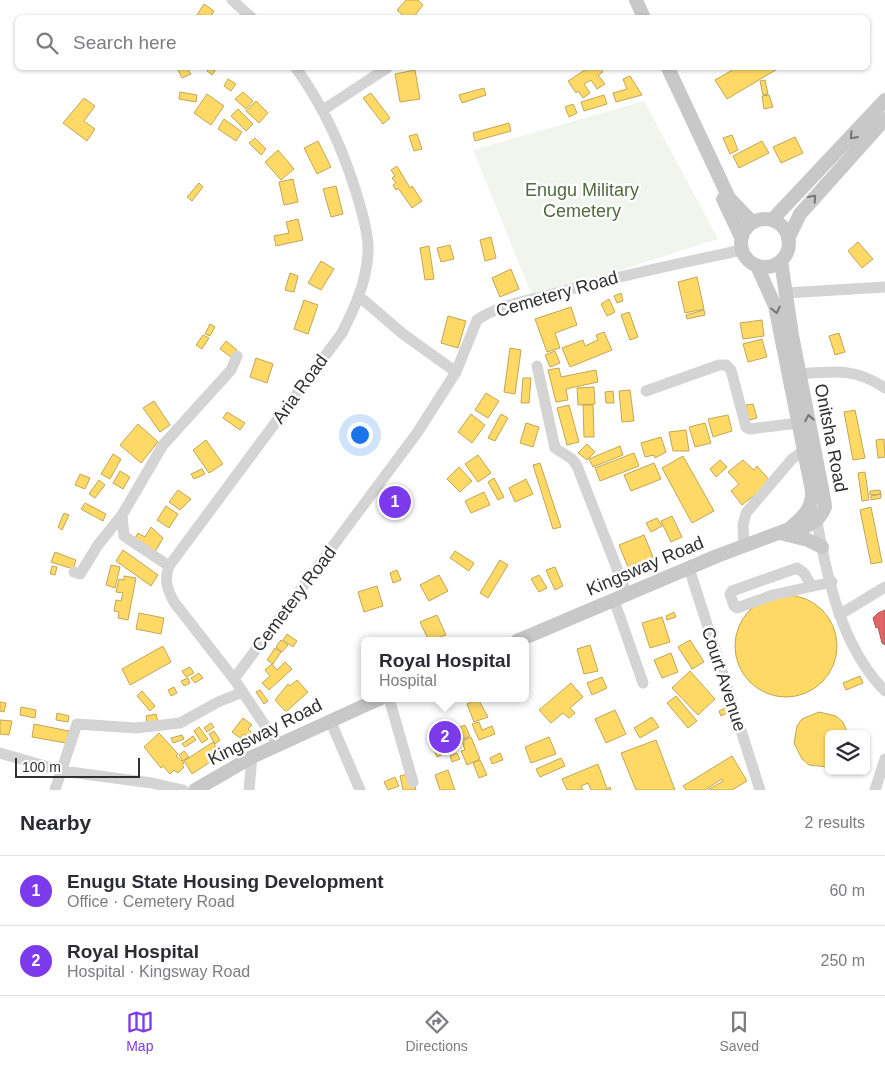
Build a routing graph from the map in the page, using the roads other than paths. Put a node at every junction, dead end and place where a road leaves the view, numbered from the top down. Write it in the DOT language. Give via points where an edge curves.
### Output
graph roads {
  1 [pos="232,0"];
  2 [pos="636,0"];
  3 [pos="249,15"];
  4 [pos="643,15"];
  5 [pos="297,70"];
  6 [pos="384,70"];
  7 [pos="669,70"];
  8 [pos="885,100"];
  9 [pos="323,110"];
  10 [pos="885,119"];
  11 [pos="720,181"];
  12 [pos="772,220"];
  13 [pos="752,222"];
  14 [pos="788,239"];
  15 [pos="742,244"];
  16 [pos="781,261"];
  17 [pos="757,266"];
  18 [pos="885,287"];
  19 [pos="786,293"];
  20 [pos="360,296"];
  21 [pos="237,356"];
  22 [pos="537,366"];
  23 [pos="456,372"];
  24 [pos="800,374"];
  25 [pos="885,388"];
  26 [pos="646,391"];
  27 [pos="799,423"];
  28 [pos="805,450"];
  29 [pos="813,500"];
  30 [pos="122,514"];
  31 [pos="817,520"];
  32 [pos="785,531"];
  33 [pos="744,546"];
  34 [pos="822,546"];
  35 [pos="169,566"];
  36 [pos="689,568"];
  37 [pos="74,572"];
  38 [pos="832,582"];
  39 [pos="811,585"];
  40 [pos="885,587"];
  41 [pos="621,597"];
  42 [pos="840,614"];
  43 [pos="526,637"];
  44 [pos="234,679"];
  45 [pos="644,683"];
  46 [pos="885,691"];
  47 [pos="243,692"];
  48 [pos="372,702"];
  49 [pos="390,702"];
  50 [pos="330,720"];
  51 [pos="278,745"];
  52 [pos="0,753"];
  53 [pos="252,757"];
  54 [pos="885,759"];
  55 [pos="62,771"];
  56 [pos="413,782"];
  57 [pos="55,790"];
  58 [pos="183,790"];
  59 [pos="195,790"];
  60 [pos="249,790"];
  61 [pos="360,790"];
  62 [pos="760,790"];
  63 [pos="875,790"];
  1 -- 3 [label="street"];
  2 -- 4 [label="main road"];
  5 -- 9 [label="street, Aria Road"];
  6 -- 9 [label="street"];
  7 -- 11 [label="main road"];
  8 -- 12 [label="main road, one-way"];
  9 -- 20 [label="street, Aria Road" via="343,152 368,242"];
  14 -- 10 [label="main road, one-way" via="800,214"];
  11 -- 13 [label="main road" via="735,207"];
  11 -- 15 [label="main road" via="722,195"];
  12 -- 13 [label="main road"];
  12 -- 14 [label="main road" via="783,227"];
  13 -- 15 [label="main road"];
  14 -- 16 [label="main road" via="786,254"];
  15 -- 17 [label="main road" via="746,258"];
  15 -- 23 [label="street, Cemetery Road" via="484,315 474,324"];
  16 -- 17 [label="main road" via="770,266"];
  16 -- 19 [label="main road, Onitsha Road"];
  17 -- 27 [label="main road, Onitsha Road, one-way" via="775,306"];
  18 -- 19 [label="street"];
  19 -- 24 [label="main road, Onitsha Road"];
  20 -- 23 [label="street" via="403,334"];
  20 -- 35 [label="street, Aria Road" via="342,333"];
  21 -- 30 [label="street" via="231,370 162,445"];
  22 -- 41 [label="street" via="555,448 577,466"];
  23 -- 44 [label="street, Cemetery Road" via="417,434"];
  24 -- 25 [label="street" via="856,372"];
  31 -- 24 [label="main road, Onitsha Road, one-way" via="825,508 824,499"];
  26 -- 27 [label="street" via="719,364 726,365 731,370 746,427"];
  27 -- 28 [label="main road, Onitsha Road"];
  28 -- 29 [label="main road, Onitsha Road"];
  28 -- 33 [label="street" via="792,458 746,513"];
  29 -- 31 [label="street"];
  29 -- 32 [label="main road, Onitsha Road" via="808,511"];
  30 -- 35 [label="street" via="124,536"];
  30 -- 37 [label="street" via="80,574"];
  31 -- 32 [label="main road" via="805,527"];
  31 -- 34 [label="street"];
  32 -- 33 [label="main road, Kingsway Road"];
  32 -- 34 [label="main road"];
  33 -- 36 [label="main road, Kingsway Road"];
  34 -- 38 [label="street"];
  35 -- 44 [label="street" via="166,581 174,602"];
  36 -- 41 [label="main road, Kingsway Road"];
  36 -- 62 [label="street, Court Avenue"];
  38 -- 39 [label="street"];
  38 -- 42 [label="street"];
  39 -- 39 [label="street" via="737,608 730,594 796,568 804,573"];
  40 -- 42 [label="street"];
  41 -- 43 [label="main road, Kingsway Road"];
  41 -- 45 [label="street"];
  42 -- 46 [label="street" via="858,657"];
  44 -- 47 [label="street"];
  47 -- 51 [label="street"];
  47 -- 55 [label="street" via="180,723 136,728 77,724"];
  48 -- 50 [label="main road, Kingsway Road"];
  49 -- 56 [label="street"];
  50 -- 51 [label="main road, Kingsway Road"];
  50 -- 61 [label="street"];
  51 -- 53 [label="main road, Kingsway Road"];
  52 -- 55 [label="street"];
  53 -- 59 [label="main road, Kingsway Road"];
  53 -- 60 [label="street"];
  54 -- 63 [label="street"];
  55 -- 57 [label="street"];
  55 -- 58 [label="street"];
}
